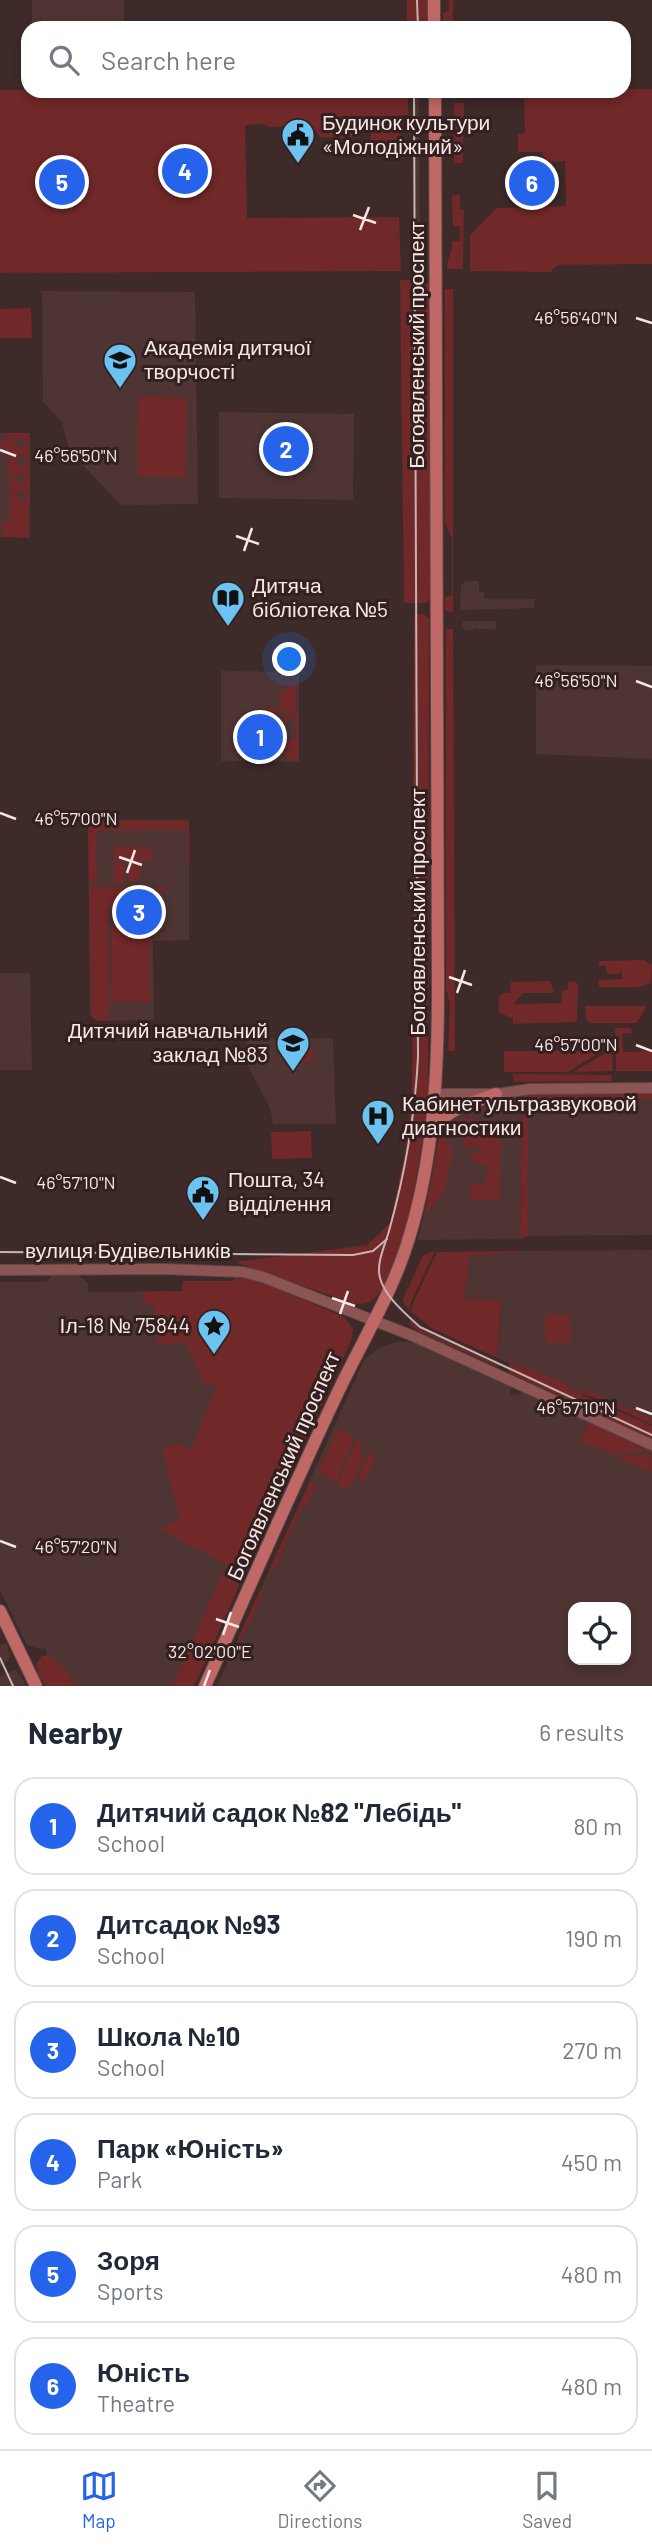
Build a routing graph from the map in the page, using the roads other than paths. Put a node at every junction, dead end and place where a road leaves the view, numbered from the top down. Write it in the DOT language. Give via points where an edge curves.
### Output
graph roads {
  1 [pos="434,0"];
  2 [pos="435,21"];
  3 [pos="435,98"];
  4 [pos="652,1088"];
  5 [pos="436,1094"];
  6 [pos="496,1094"];
  7 [pos="433,1124"];
  8 [pos="0,1270"];
  9 [pos="373,1321"];
  10 [pos="652,1445"];
  11 [pos="0,1611"];
  12 [pos="36,1686"];
  13 [pos="205,1686"];
  1 -- 2 [label="main road"];
  3 -- 5 [label="main road, Богоявленський проспект"];
  4 -- 6 [label="street" via="530,1089"];
  5 -- 6 [label="street"];
  5 -- 7 [label="main road, Богоявленський проспект"];
  6 -- 7 [label="main road" via="460,1107"];
  7 -- 9 [label="main road, Богоявленський проспект" via="410,1235"];
  8 -- 9 [label="street, вулиця Будівельників" via="243,1272"];
  9 -- 10 [label="street, вулиця Будівельників"];
  9 -- 13 [label="main road, Богоявленський проспект"];
  11 -- 12 [label="main road"];
}
